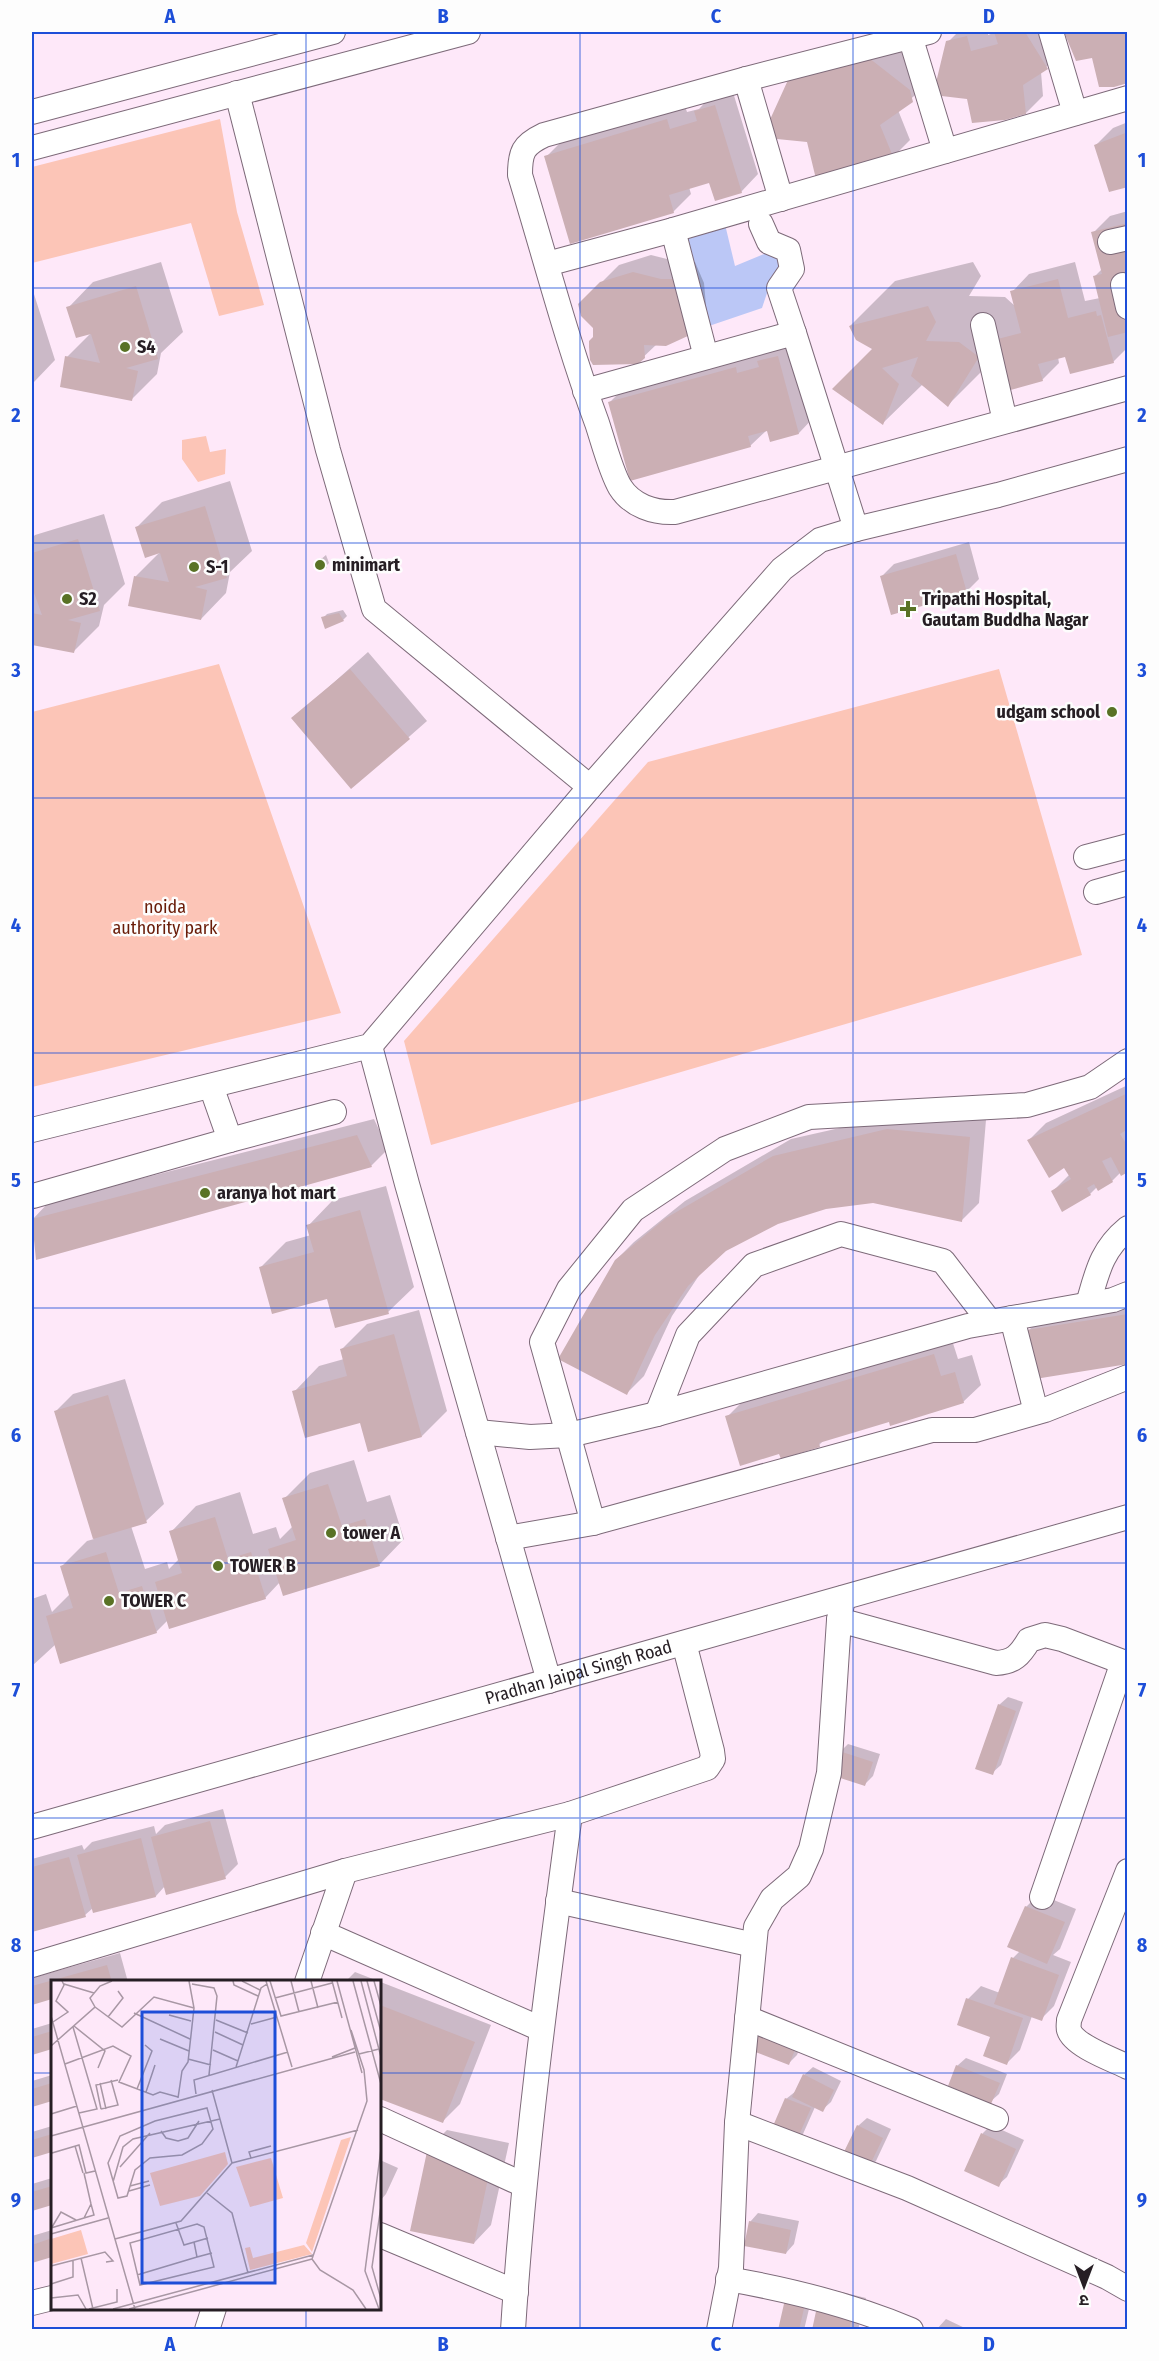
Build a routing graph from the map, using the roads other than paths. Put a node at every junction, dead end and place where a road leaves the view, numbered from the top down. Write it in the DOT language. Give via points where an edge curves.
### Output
graph roads {
  1 [pos="333,32"];
  2 [pos="468,32"];
  3 [pos="1051,32"];
  4 [pos="920,34"];
  5 [pos="746,79"];
  6 [pos="237,93"];
  7 [pos="1128,98"];
  8 [pos="32,112"];
  9 [pos="1075,113"];
  10 [pos="32,148"];
  11 [pos="945,151"];
  12 [pos="781,199"];
  13 [pos="761,224"];
  14 [pos="673,230"];
  15 [pos="547,264"];
  16 [pos="983,325"];
  17 [pos="794,333"];
  18 [pos="706,357"];
  19 [pos="1128,388"];
  20 [pos="585,391"];
  21 [pos="1005,421"];
  22 [pos="1128,459"];
  23 [pos="837,466"];
  24 [pos="856,529"];
  25 [pos="590,787"];
  26 [pos="1128,846"];
  27 [pos="1086,857"];
  28 [pos="1128,882"];
  29 [pos="1096,892"];
  30 [pos="370,1046"];
  31 [pos="1128,1061"];
  32 [pos="211,1086"];
  33 [pos="334,1112"];
  34 [pos="32,1130"];
  35 [pos="230,1140"];
  36 [pos="33,1196"];
  37 [pos="1128,1228"];
  38 [pos="1128,1294"];
  39 [pos="1088,1304"];
  40 [pos="1001,1320"];
  41 [pos="1128,1377"];
  42 [pos="1036,1412"];
  43 [pos="657,1414"];
  44 [pos="478,1432"];
  45 [pos="569,1435"];
  46 [pos="1128,1517"];
  47 [pos="594,1523"];
  48 [pos="508,1538"];
  49 [pos="841,1609"];
  50 [pos="684,1643"];
  51 [pos="1125,1663"];
  52 [pos="549,1681"];
  53 [pos="570,1814"];
  54 [pos="32,1827"];
  55 [pos="345,1871"];
  56 [pos="1128,1871"];
  57 [pos="1042,1897"];
  58 [pos="558,1901"];
  59 [pos="323,1933"];
  60 [pos="754,1945"];
  61 [pos="32,1965"];
  62 [pos="307,1980"];
  63 [pos="747,2018"];
  64 [pos="541,2029"];
  65 [pos="1128,2067"];
  66 [pos="381,2119"];
  67 [pos="996,2119"];
  68 [pos="737,2123"];
  69 [pos="525,2185"];
  70 [pos="381,2235"];
  71 [pos="728,2279"];
  72 [pos="1128,2289"];
  73 [pos="516,2292"];
  74 [pos="51,2298"];
  75 [pos="32,2303"];
  76 [pos="213,2310"];
  77 [pos="207,2330"];
  78 [pos="513,2330"];
  79 [pos="719,2330"];
  80 [pos="911,2330"];
  1 -- 8 [label="street"];
  2 -- 6 [label="street"];
  3 -- 9 [label="street"];
  4 -- 5 [label="street"];
  4 -- 11 [label="street"];
  5 -- 12 [label="street"];
  5 -- 15 [label="street" via="544,135 526,147 521,154 520,175"];
  6 -- 10 [label="street"];
  6 -- 25 [label="street" via="328,450 374,609"];
  7 -- 9 [label="street"];
  9 -- 11 [label="street"];
  11 -- 12 [label="street"];
  12 -- 14 [label="street"];
  13 -- 17 [label="street" via="769,242 788,250 792,269 778,288"];
  14 -- 15 [label="street"];
  14 -- 18 [label="street"];
  15 -- 20 [label="street"];
  16 -- 21 [label="street"];
  17 -- 18 [label="street"];
  17 -- 23 [label="street"];
  18 -- 20 [label="street"];
  19 -- 21 [label="street"];
  20 -- 23 [label="street" via="620,487 632,500 661,513"];
  21 -- 23 [label="street"];
  22 -- 24 [label="street"];
  23 -- 24 [label="street"];
  24 -- 25 [label="street" via="820,540 782,568"];
  25 -- 30 [label="street"];
  26 -- 27 [label="street"];
  28 -- 29 [label="street"];
  30 -- 32 [label="street"];
  30 -- 44 [label="street"];
  31 -- 45 [label="street" via="1090,1087 1027,1106 809,1117 725,1149 633,1210 568,1289 542,1341"];
  32 -- 34 [label="street"];
  32 -- 35 [label="street"];
  33 -- 35 [label="street"];
  35 -- 36 [label="street"];
  37 -- 39 [label="street" via="1113,1240 1099,1263"];
  38 -- 39 [label="street"];
  39 -- 40 [label="street"];
  40 -- 42 [label="street"];
  40 -- 43 [label="street"];
  40 -- 43 [label="street" via="944,1261 841,1234 754,1265 688,1335"];
  41 -- 42 [label="street"];
  42 -- 47 [label="street" via="975,1430 932,1430"];
  43 -- 45 [label="street"];
  44 -- 45 [label="street" via="530,1437"];
  44 -- 48 [label="street"];
  45 -- 47 [label="street"];
  46 -- 49 [label="street, Pradhan Jaipal Singh Road"];
  47 -- 48 [label="street"];
  48 -- 52 [label="street"];
  49 -- 50 [label="street, Pradhan Jaipal Singh Road"];
  49 -- 51 [label="street" via="996,1663 1010,1662 1029,1640 1045,1635"];
  49 -- 60 [label="street" via="829,1773 811,1849 799,1876 772,1899 756,1927"];
  50 -- 52 [label="street, Pradhan Jaipal Singh Road"];
  50 -- 53 [label="street" via="712,1751 711,1763 707,1768"];
  51 -- 57 [label="street"];
  52 -- 54 [label="street, Pradhan Jaipal Singh Road"];
  53 -- 55 [label="street"];
  53 -- 58 [label="street"];
  55 -- 59 [label="street"];
  55 -- 61 [label="street"];
  56 -- 65 [label="street" via="1069,2020 1074,2038"];
  58 -- 60 [label="street"];
  58 -- 64 [label="street"];
  59 -- 62 [label="street"];
  59 -- 64 [label="street"];
  60 -- 63 [label="street"];
  63 -- 67 [label="street"];
  63 -- 68 [label="street"];
  64 -- 69 [label="street"];
  66 -- 69 [label="street"];
  68 -- 71 [label="street"];
  68 -- 72 [label="street" via="907,2188"];
  69 -- 73 [label="street"];
  70 -- 73 [label="street"];
  71 -- 79 [label="street"];
  71 -- 80 [label="street" via="811,2296"];
  73 -- 78 [label="street"];
  74 -- 75 [label="street"];
  76 -- 77 [label="street"];
}
